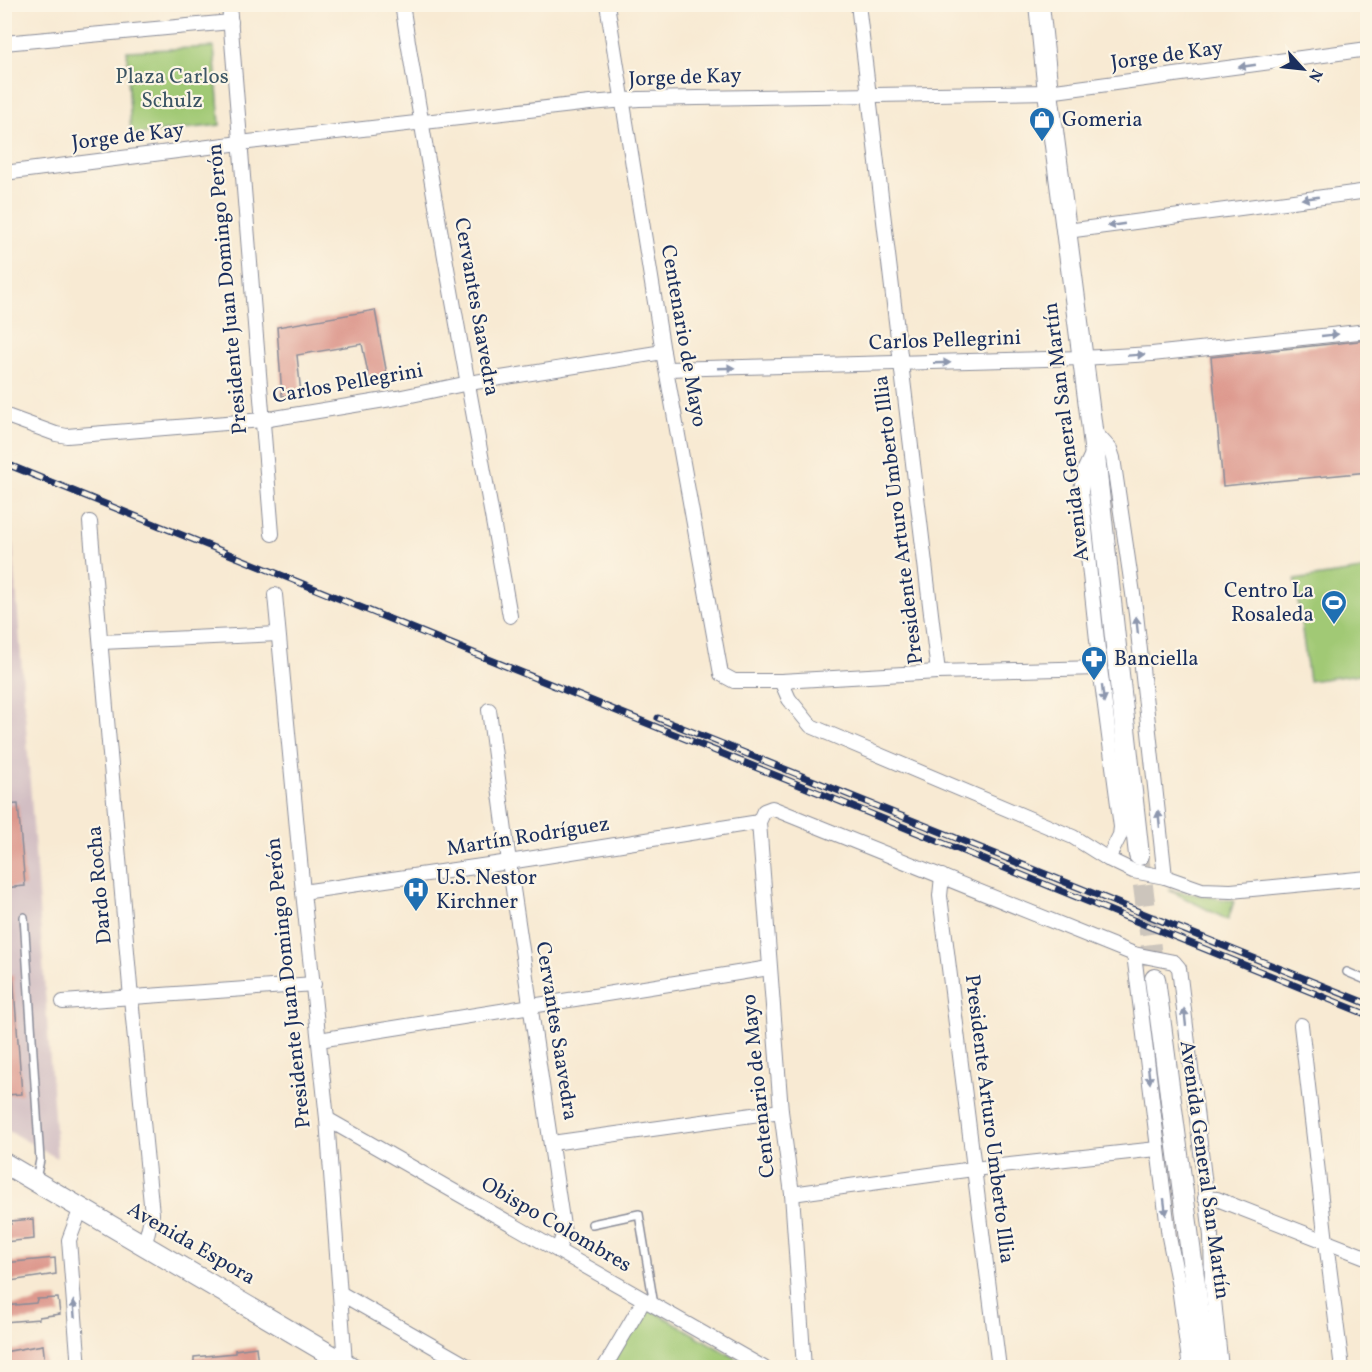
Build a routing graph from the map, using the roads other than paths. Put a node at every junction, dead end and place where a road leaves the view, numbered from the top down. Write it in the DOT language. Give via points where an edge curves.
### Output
graph roads {
  1 [pos="229,4"];
  2 [pos="402,4"];
  3 [pos="607,4"];
  4 [pos="858,4"];
  5 [pos="1039,4"];
  6 [pos="231,22"];
  7 [pos="4,43"];
  8 [pos="1368,49"];
  9 [pos="1048,92"];
  10 [pos="869,94"];
  11 [pos="623,100"];
  12 [pos="421,123"];
  13 [pos="240,143"];
  14 [pos="4,174"];
  15 [pos="1368,191"];
  16 [pos="1067,231"];
  17 [pos="1368,331"];
  18 [pos="663,352"];
  19 [pos="1082,358"];
  20 [pos="901,364"];
  21 [pos="667,369"];
  22 [pos="470,383"];
  23 [pos="4,415"];
  24 [pos="263,420"];
  25 [pos="1092,429"];
  26 [pos="1094,450"];
  27 [pos="90,522"];
  28 [pos="272,534"];
  29 [pos="275,595"];
  30 [pos="510,616"];
  31 [pos="278,634"];
  32 [pos="101,642"];
  33 [pos="1100,668"];
  34 [pos="938,672"];
  35 [pos="783,686"];
  36 [pos="489,710"];
  37 [pos="759,822"];
  38 [pos="1139,855"];
  39 [pos="1108,859"];
  40 [pos="509,862"];
  41 [pos="942,876"];
  42 [pos="1165,877"];
  43 [pos="1368,878"];
  44 [pos="303,891"];
  45 [pos="24,917"];
  46 [pos="1134,954"];
  47 [pos="769,968"];
  48 [pos="1156,970"];
  49 [pos="1347,972"];
  50 [pos="1368,981"];
  51 [pos="314,984"];
  52 [pos="131,998"];
  53 [pos="63,1002"];
  54 [pos="531,1006"];
  55 [pos="1301,1025"];
  56 [pos="319,1040"];
  57 [pos="781,1111"];
  58 [pos="327,1119"];
  59 [pos="552,1143"];
  60 [pos="1157,1149"];
  61 [pos="4,1163"];
  62 [pos="973,1169"];
  63 [pos="36,1182"];
  64 [pos="792,1194"];
  65 [pos="1205,1198"];
  66 [pos="81,1208"];
  67 [pos="592,1224"];
  68 [pos="1326,1242"];
  69 [pos="145,1245"];
  70 [pos="558,1250"];
  71 [pos="1368,1258"];
  72 [pos="340,1293"];
  73 [pos="649,1302"];
  74 [pos="348,1366"];
  75 [pos="79,1368"];
  76 [pos="471,1368"];
  77 [pos="604,1368"];
  78 [pos="765,1368"];
  79 [pos="804,1368"];
  80 [pos="999,1368"];
  81 [pos="1190,1368"];
  82 [pos="1206,1368"];
  83 [pos="1221,1368"];
  84 [pos="1342,1368"];
  1 -- 6 [label="street, Presidente Juan Domingo Perón"];
  2 -- 12 [label="street, Cervantes Saavedra"];
  3 -- 11 [label="street, Centenario de Mayo"];
  4 -- 10 [label="street, Presidente Arturo Umberto Illia"];
  5 -- 9 [label="main road, Avenida General San Martín"];
  6 -- 7 [label="street"];
  6 -- 13 [label="street, Presidente Juan Domingo Perón"];
  8 -- 9 [label="street, Jorge de Kay, one-way"];
  9 -- 10 [label="street, Jorge de Kay"];
  9 -- 16 [label="main road, Avenida General San Martín"];
  10 -- 11 [label="street, Jorge de Kay"];
  10 -- 20 [label="street, Presidente Arturo Umberto Illia"];
  11 -- 12 [label="street, Jorge de Kay"];
  11 -- 18 [label="street, Centenario de Mayo"];
  12 -- 13 [label="street, Jorge de Kay"];
  12 -- 22 [label="street, Cervantes Saavedra"];
  13 -- 14 [label="street, Jorge de Kay"];
  13 -- 24 [label="street, Presidente Juan Domingo Perón"];
  15 -- 16 [label="street, one-way"];
  16 -- 19 [label="main road, Avenida General San Martín"];
  19 -- 17 [label="street, Carlos Pellegrini, one-way"];
  18 -- 21 [label="street, Centenario de Mayo"];
  18 -- 22 [label="street, Carlos Pellegrini"];
  20 -- 19 [label="street, Carlos Pellegrini, one-way"];
  19 -- 25 [label="main road, Avenida General San Martín"];
  21 -- 20 [label="street, Carlos Pellegrini, one-way"];
  20 -- 34 [label="street, Presidente Arturo Umberto Illia"];
  21 -- 35 [label="street, Centenario de Mayo" via="721,674 734,681"];
  22 -- 24 [label="street, Carlos Pellegrini"];
  22 -- 30 [label="street, Cervantes Saavedra"];
  23 -- 24 [label="street, Carlos Pellegrini" via="67,436"];
  24 -- 28 [label="street, Presidente Juan Domingo Perón"];
  25 -- 26 [label="main road, Avenida General San Martín"];
  42 -- 25 [label="street, one-way" via="1136,614 1113,458 1110,448"];
  26 -- 33 [label="street" via="1084,471 1081,491"];
  26 -- 38 [label="main road, Avenida General San Martín"];
  27 -- 32 [label="street, Dardo Rocha"];
  29 -- 31 [label="street, Presidente Juan Domingo Perón"];
  31 -- 32 [label="street"];
  31 -- 44 [label="street, Presidente Juan Domingo Perón"];
  32 -- 52 [label="street, Dardo Rocha"];
  33 -- 34 [label="street"];
  33 -- 39 [label="street, one-way" via="1121,827"];
  34 -- 35 [label="street"];
  35 -- 39 [label="street" via="811,726 1073,837"];
  36 -- 40 [label="street, Cervantes Saavedra"];
  37 -- 40 [label="street, Martín Rodríguez"];
  37 -- 41 [label="street" via="764,811 772,808"];
  37 -- 47 [label="street, Centenario de Mayo"];
  39 -- 42 [label="street" via="1133,871"];
  40 -- 44 [label="street, Martín Rodríguez"];
  40 -- 54 [label="street, Cervantes Saavedra"];
  41 -- 46 [label="street"];
  41 -- 62 [label="street, Presidente Arturo Umberto Illia" via="940,896"];
  42 -- 43 [label="street" via="1218,892"];
  44 -- 51 [label="street, Presidente Juan Domingo Perón"];
  45 -- 63 [label="lane" via="40,1160"];
  46 -- 48 [label="street"];
  46 -- 60 [label="street, one-way"];
  47 -- 54 [label="street"];
  47 -- 57 [label="street, Centenario de Mayo"];
  65 -- 48 [label="street, one-way" via="1179,968 1174,962"];
  48 -- 82 [label="main road, Avenida General San Martín"];
  49 -- 50 [label="lane"];
  51 -- 52 [label="street"];
  51 -- 56 [label="street, Presidente Juan Domingo Perón"];
  52 -- 53 [label="street"];
  52 -- 69 [label="street, Dardo Rocha" via="152,1214"];
  54 -- 56 [label="street"];
  54 -- 59 [label="street, Cervantes Saavedra"];
  55 -- 68 [label="street"];
  56 -- 58 [label="street, Presidente Juan Domingo Perón"];
  57 -- 59 [label="street"];
  57 -- 64 [label="street, Centenario de Mayo"];
  58 -- 70 [label="street, Obispo Colombres"];
  58 -- 72 [label="street, Presidente Juan Domingo Perón"];
  59 -- 70 [label="street, Cervantes Saavedra" via="564,1233"];
  60 -- 62 [label="street"];
  60 -- 81 [label="street, one-way"];
  61 -- 63 [label="main road, Avenida Espora"];
  62 -- 64 [label="street"];
  62 -- 80 [label="street, Presidente Arturo Umberto Illia"];
  63 -- 66 [label="main road, Avenida Espora"];
  64 -- 79 [label="street, Centenario de Mayo"];
  65 -- 68 [label="street" via="1217,1199"];
  65 -- 83 [label="street"];
  66 -- 69 [label="main road, Avenida Espora"];
  75 -- 66 [label="street, one-way" via="69,1240"];
  67 -- 73 [label="lane" via="639,1214"];
  68 -- 71 [label="street"];
  68 -- 84 [label="street"];
  69 -- 74 [label="main road, Avenida Espora"];
  70 -- 73 [label="street, Obispo Colombres"];
  72 -- 74 [label="street, Presidente Juan Domingo Perón"];
  72 -- 76 [label="street"];
  73 -- 77 [label="street"];
  73 -- 78 [label="street, Obispo Colombres"];
}
